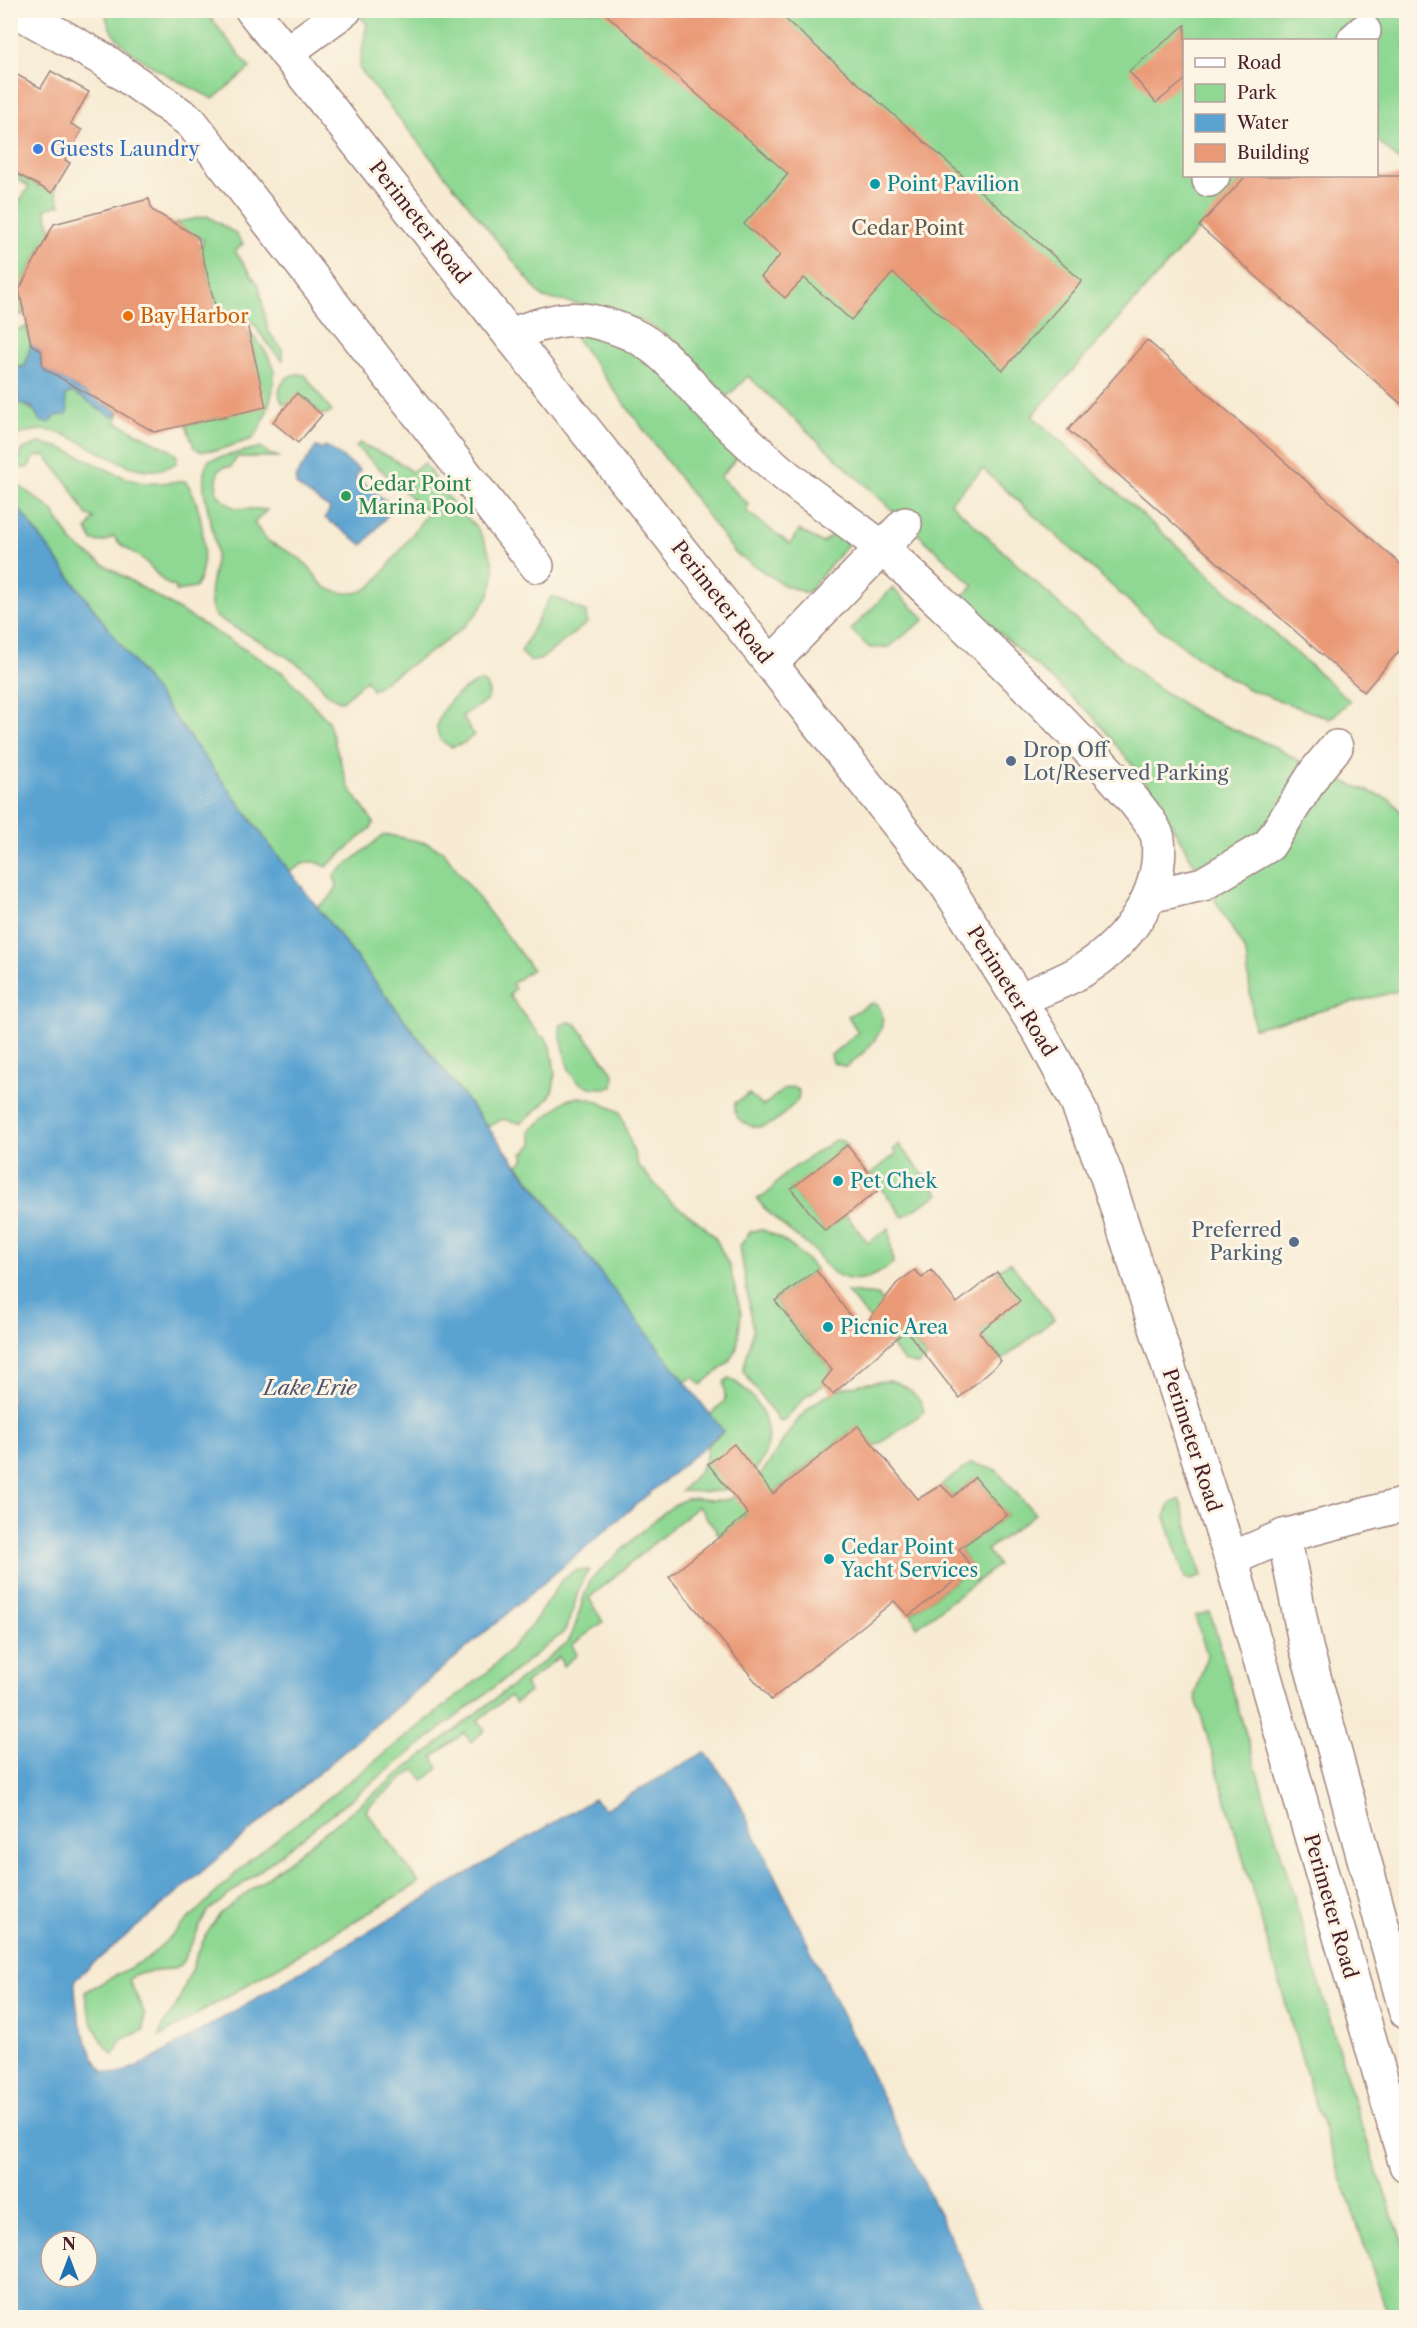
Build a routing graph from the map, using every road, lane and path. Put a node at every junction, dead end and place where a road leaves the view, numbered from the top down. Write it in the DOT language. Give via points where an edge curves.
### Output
graph roads {
  1 [pos="15,10"];
  2 [pos="252,10"];
  3 [pos="345,10"];
  4 [pos="286,53"];
  5 [pos="510,335"];
  6 [pos="905,524"];
  7 [pos="881,548"];
  8 [pos="537,566"];
  9 [pos="771,664"];
  10 [pos="1336,747"];
  11 [pos="1150,896"];
  12 [pos="1019,1000"];
  13 [pos="1407,1504"];
  14 [pos="1284,1536"];
  15 [pos="1231,1559"];
  16 [pos="1407,2012"];
  17 [pos="1407,2165"];
  1 -- 8 [label="street" via="104,60 191,122"];
  2 -- 4 [label="street, Perimeter Road"];
  3 -- 4 [label="street"];
  4 -- 5 [label="street, Perimeter Road"];
  5 -- 7 [label="street" via="550,320 591,320 632,335 663,353 772,465"];
  5 -- 9 [label="street, Perimeter Road"];
  6 -- 7 [label="street"];
  7 -- 9 [label="street"];
  7 -- 11 [label="street" via="1112,773 1158,835 1158,867"];
  9 -- 12 [label="street, Perimeter Road" via="947,886"];
  10 -- 11 [label="street" via="1269,845 1203,884"];
  11 -- 12 [label="street" via="1119,941 1084,969"];
  12 -- 15 [label="street, Perimeter Road" via="1075,1098 1106,1174"];
  13 -- 14 [label="street"];
  14 -- 15 [label="street"];
  14 -- 16 [label="street" via="1306,1647"];
  15 -- 17 [label="street, Perimeter Road"];
}
